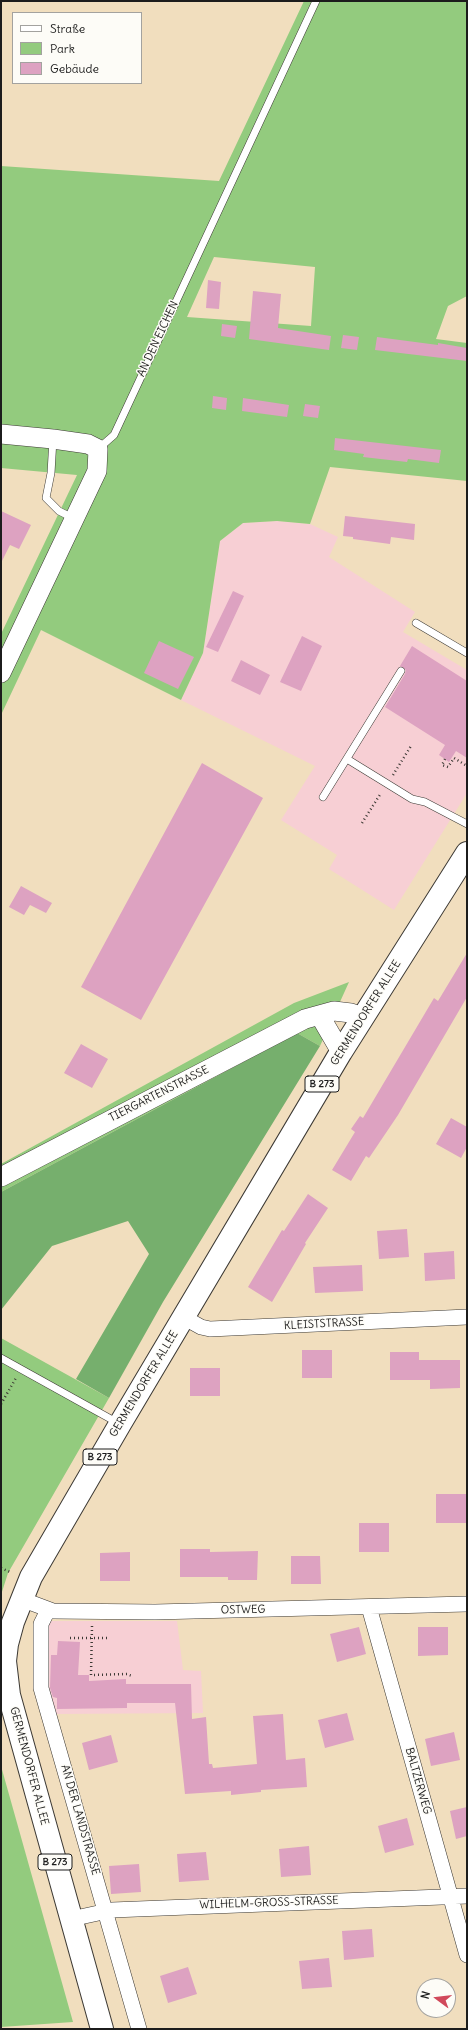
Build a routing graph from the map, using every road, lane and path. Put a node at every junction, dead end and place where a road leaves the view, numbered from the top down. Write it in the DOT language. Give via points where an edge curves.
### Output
graph roads {
  1 [pos="316,1"];
  2 [pos="1,434"];
  3 [pos="53,439"];
  4 [pos="98,449"];
  5 [pos="75,519"];
  6 [pos="416,623"];
  7 [pos="467,653"];
  8 [pos="401,672"];
  9 [pos="1,673"];
  10 [pos="347,759"];
  11 [pos="445,759"];
  12 [pos="467,766"];
  13 [pos="323,797"];
  14 [pos="467,824"];
  15 [pos="467,853"];
  16 [pos="320,1016"];
  17 [pos="363,1017"];
  18 [pos="341,1052"];
  19 [pos="1,1177"];
  20 [pos="183,1317"];
  21 [pos="467,1317"];
  22 [pos="1,1358"];
  23 [pos="21,1369"];
  24 [pos="1,1404"];
  25 [pos="120,1424"];
  26 [pos="1,1568"];
  27 [pos="10,1572"];
  28 [pos="21,1599"];
  29 [pos="467,1604"];
  30 [pos="369,1607"];
  31 [pos="48,1610"];
  32 [pos="92,1611"];
  33 [pos="70,1638"];
  34 [pos="92,1638"];
  35 [pos="108,1638"];
  36 [pos="132,1676"];
  37 [pos="450,1896"];
  38 [pos="467,1896"];
  39 [pos="106,1910"];
  40 [pos="71,1919"];
  41 [pos="467,1955"];
  42 [pos="102,2029"];
  43 [pos="139,2029"];
  1 -- 4 [label="lane, AN DEN EICHEN" via="114,435"];
  2 -- 3 [label="street"];
  3 -- 4 [label="street" via="88,444"];
  3 -- 5 [label="lane" via="51,474 46,498 59,511"];
  4 -- 5 [label="street" via="97,471"];
  5 -- 9 [label="street"];
  6 -- 7 [label="lane"];
  8 -- 10 [label="lane"];
  10 -- 13 [label="lane"];
  10 -- 14 [label="lane" via="412,799 426,802"];
  11 -- 12 [label="path" via="442,766 448,767 454,758"];
  15 -- 17 [label="main road, GERMENDORFER ALLEE / B 273"];
  16 -- 17 [label="street, TIERGARTENSTRASSE" via="334,1011"];
  16 -- 18 [label="street"];
  16 -- 19 [label="street, TIERGARTENSTRASSE" via="305,1019"];
  17 -- 18 [label="main road, GERMENDORFER ALLEE / B 273"];
  18 -- 20 [label="main road, GERMENDORFER ALLEE / B 273"];
  20 -- 21 [label="street, KLEISTSTRASSE" via="210,1329"];
  20 -- 25 [label="main road, GERMENDORFER ALLEE / B 273"];
  22 -- 23 [label="lane"];
  23 -- 24 [label="path"];
  23 -- 25 [label="lane"];
  25 -- 28 [label="main road, GERMENDORFER ALLEE / B 273" via="38,1563"];
  26 -- 27 [label="path"];
  28 -- 31 [label="street, OSTWEG"];
  28 -- 40 [label="main road, GERMENDORFER ALLEE / B 273" via="7,1644 5,1661 9,1695"];
  29 -- 30 [label="street, OSTWEG"];
  30 -- 32 [label="street, OSTWEG"];
  30 -- 37 [label="street, BALTZERWEG"];
  31 -- 32 [label="street, OSTWEG"];
  31 -- 39 [label="street, AN DER LANDSTRASSE" via="41,1624 41,1688"];
  32 -- 34 [label="path"];
  33 -- 34 [label="path"];
  34 -- 35 [label="path"];
  34 -- 36 [label="path" via="92,1675"];
  37 -- 38 [label="street, WILHELM-GROSS-STRASSE"];
  37 -- 39 [label="street, WILHELM-GROSS-STRASSE"];
  37 -- 41 [label="street, BALTZERWEG"];
  39 -- 40 [label="street, WILHELM-GROSS-STRASSE"];
  39 -- 43 [label="street, AN DER LANDSTRASSE"];
  40 -- 42 [label="main road, GERMENDORFER ALLEE / B 273"];
}
